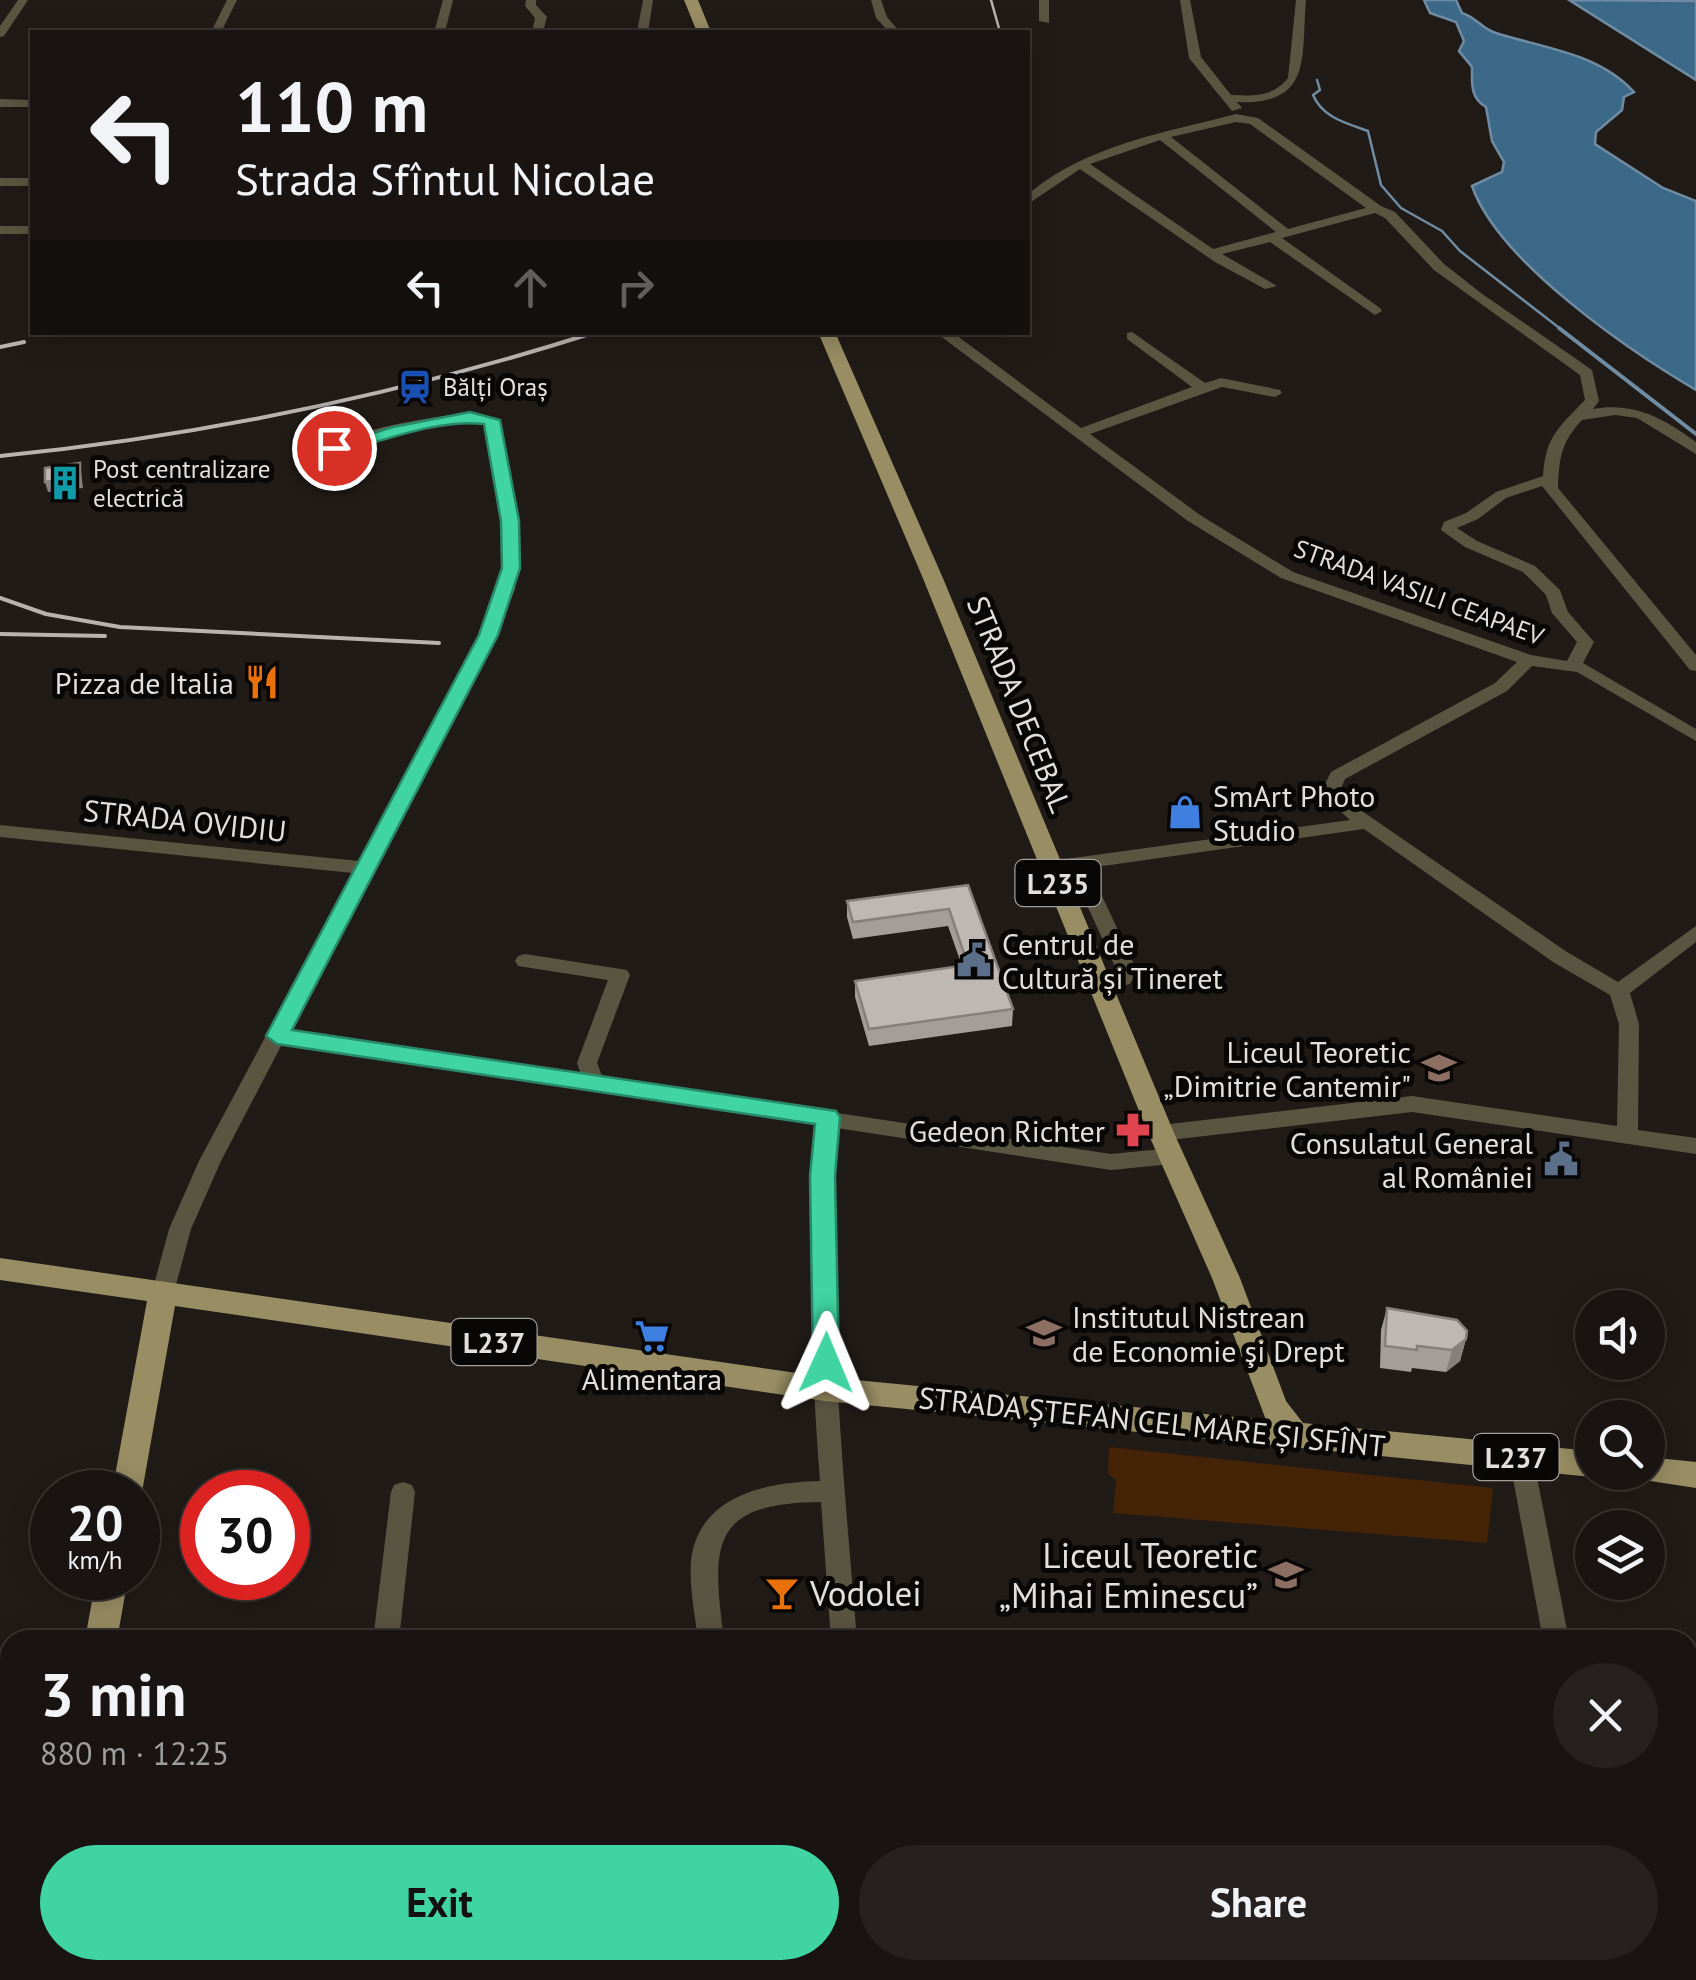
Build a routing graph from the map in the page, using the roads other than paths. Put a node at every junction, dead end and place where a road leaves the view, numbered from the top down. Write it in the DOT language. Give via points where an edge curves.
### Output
graph roads {
  1 [pos="24,0"];
  2 [pos="232,0"];
  3 [pos="448,0"];
  4 [pos="530,0"];
  5 [pos="648,0"];
  6 [pos="691,0"];
  7 [pos="876,0"];
  8 [pos="1044,0"];
  9 [pos="1186,0"];
  10 [pos="1301,0"];
  11 [pos="1045,21"];
  12 [pos="217,30"];
  13 [pos="440,30"];
  14 [pos="538,30"];
  15 [pos="643,30"];
  16 [pos="703,30"];
  17 [pos="893,30"];
  18 [pos="0,34"];
  19 [pos="1228,98"];
  20 [pos="0,104"];
  21 [pos="30,104"];
  22 [pos="1236,118"];
  23 [pos="1162,136"];
  24 [pos="21,164"];
  25 [pos="1081,164"];
  26 [pos="0,182"];
  27 [pos="25,182"];
  28 [pos="1030,198"];
  29 [pos="1376,209"];
  30 [pos="0,230"];
  31 [pos="30,230"];
  32 [pos="1278,235"];
  33 [pos="1212,254"];
  34 [pos="1270,286"];
  35 [pos="1375,311"];
  36 [pos="827,335"];
  37 [pos="946,335"];
  38 [pos="1132,336"];
  39 [pos="1202,387"];
  40 [pos="1274,394"];
  41 [pos="1572,420"];
  42 [pos="1082,432"];
  43 [pos="1696,449"];
  44 [pos="319,454"];
  45 [pos="1551,478"];
  46 [pos="1528,660"];
  47 [pos="1573,666"];
  48 [pos="1696,666"];
  49 [pos="1696,736"];
  50 [pos="1368,823"];
  51 [pos="0,831"];
  52 [pos="1078,864"];
  53 [pos="1052,867"];
  54 [pos="364,868"];
  55 [pos="1696,932"];
  56 [pos="525,961"];
  57 [pos="1100,982"];
  58 [pos="1619,992"];
  59 [pos="277,1036"];
  60 [pos="595,1085"];
  61 [pos="828,1117"];
  62 [pos="1627,1134"];
  63 [pos="1167,1144"];
  64 [pos="1696,1146"];
  65 [pos="0,1268"];
  66 [pos="163,1292"];
  67 [pos="825,1389"];
  68 [pos="1292,1432"];
  69 [pos="1520,1457"];
  70 [pos="1575,1462"];
  71 [pos="131,1470"];
  72 [pos="1665,1472"];
  73 [pos="1696,1475"];
  74 [pos="403,1492"];
  75 [pos="833,1492"];
  76 [pos="108,1600"];
  77 [pos="103,1630"];
  78 [pos="387,1630"];
  79 [pos="710,1630"];
  80 [pos="843,1630"];
  81 [pos="1554,1630"];
  1 -- 18 [label="street"];
  2 -- 12 [label="street"];
  3 -- 13 [label="street"];
  4 -- 14 [label="street" via="541,17"];
  5 -- 15 [label="street"];
  6 -- 16 [label="main road"];
  7 -- 17 [label="street"];
  8 -- 11 [label="street"];
  9 -- 19 [label="street" via="1195,58"];
  10 -- 19 [label="street" via="1288,88 1265,98"];
  19 -- 22 [label="street"];
  20 -- 21 [label="street"];
  22 -- 23 [label="street"];
  22 -- 29 [label="street" via="1254,121"];
  23 -- 25 [label="street"];
  23 -- 32 [label="street"];
  24 -- 27 [label="street"];
  25 -- 28 [label="street"];
  25 -- 33 [label="street"];
  26 -- 27 [label="street"];
  29 -- 32 [label="street"];
  29 -- 41 [label="street" via="1394,218 1476,296 1587,373 1592,401"];
  30 -- 31 [label="street"];
  32 -- 33 [label="street"];
  32 -- 35 [label="street"];
  33 -- 34 [label="street"];
  36 -- 53 [label="main road, STRADA DECEBAL / L235"];
  37 -- 42 [label="street, STRADA VASILI CEAPAEV"];
  38 -- 39 [label="street"];
  39 -- 40 [label="street" via="1232,382"];
  39 -- 42 [label="street"];
  41 -- 43 [label="street" via="1608,409 1636,410"];
  41 -- 45 [label="street" via="1552,452"];
  42 -- 46 [label="street, STRADA VASILI CEAPAEV" via="1194,518 1287,575"];
  44 -- 54 [label="street" via="399,430 489,418 510,521 511,568 495,622"];
  45 -- 47 [label="street" via="1501,495 1448,530 1522,564 1554,593 1560,613 1586,642"];
  45 -- 48 [label="street" via="1550,489"];
  46 -- 47 [label="street, STRADA VASILI CEAPAEV"];
  46 -- 50 [label="street" via="1501,687 1336,776 1336,798"];
  47 -- 49 [label="street, STRADA VASILI CEAPAEV"];
  50 -- 52 [label="street"];
  50 -- 58 [label="street"];
  51 -- 54 [label="street, STRADA OVIDIU"];
  52 -- 53 [label="street"];
  52 -- 57 [label="street" via="1128,971 1122,979"];
  53 -- 57 [label="main road, STRADA DECEBAL / L235"];
  54 -- 59 [label="street"];
  55 -- 58 [label="street"];
  56 -- 60 [label="street" via="620,974 586,1064"];
  57 -- 63 [label="main road, STRADA DECEBAL / L235"];
  58 -- 62 [label="street" via="1629,1024"];
  59 -- 60 [label="street"];
  59 -- 66 [label="street" via="192,1199"];
  60 -- 61 [label="street"];
  61 -- 63 [label="street" via="1111,1162"];
  61 -- 67 [label="street"];
  62 -- 63 [label="street" via="1412,1104"];
  62 -- 64 [label="street"];
  63 -- 68 [label="main road, STRADA DECEBAL / L235" via="1273,1406"];
  65 -- 66 [label="main road, STRADA ȘTEFAN CEL MARE ȘI SFÎNT / L237"];
  66 -- 67 [label="main road, STRADA ȘTEFAN CEL MARE ȘI SFÎNT / L237"];
  66 -- 71 [label="main road"];
  67 -- 68 [label="main road, STRADA ȘTEFAN CEL MARE ȘI SFÎNT / L237"];
  67 -- 75 [label="street"];
  68 -- 69 [label="main road, STRADA ȘTEFAN CEL MARE ȘI SFÎNT / L237"];
  69 -- 70 [label="main road, STRADA ȘTEFAN CEL MARE ȘI SFÎNT / L237"];
  69 -- 81 [label="street"];
  72 -- 73 [label="main road"];
  74 -- 78 [label="street"];
  75 -- 79 [label="street" via="763,1497 724,1520 709,1539 704,1566"];
  75 -- 80 [label="street"];
  76 -- 77 [label="main road"];
}
